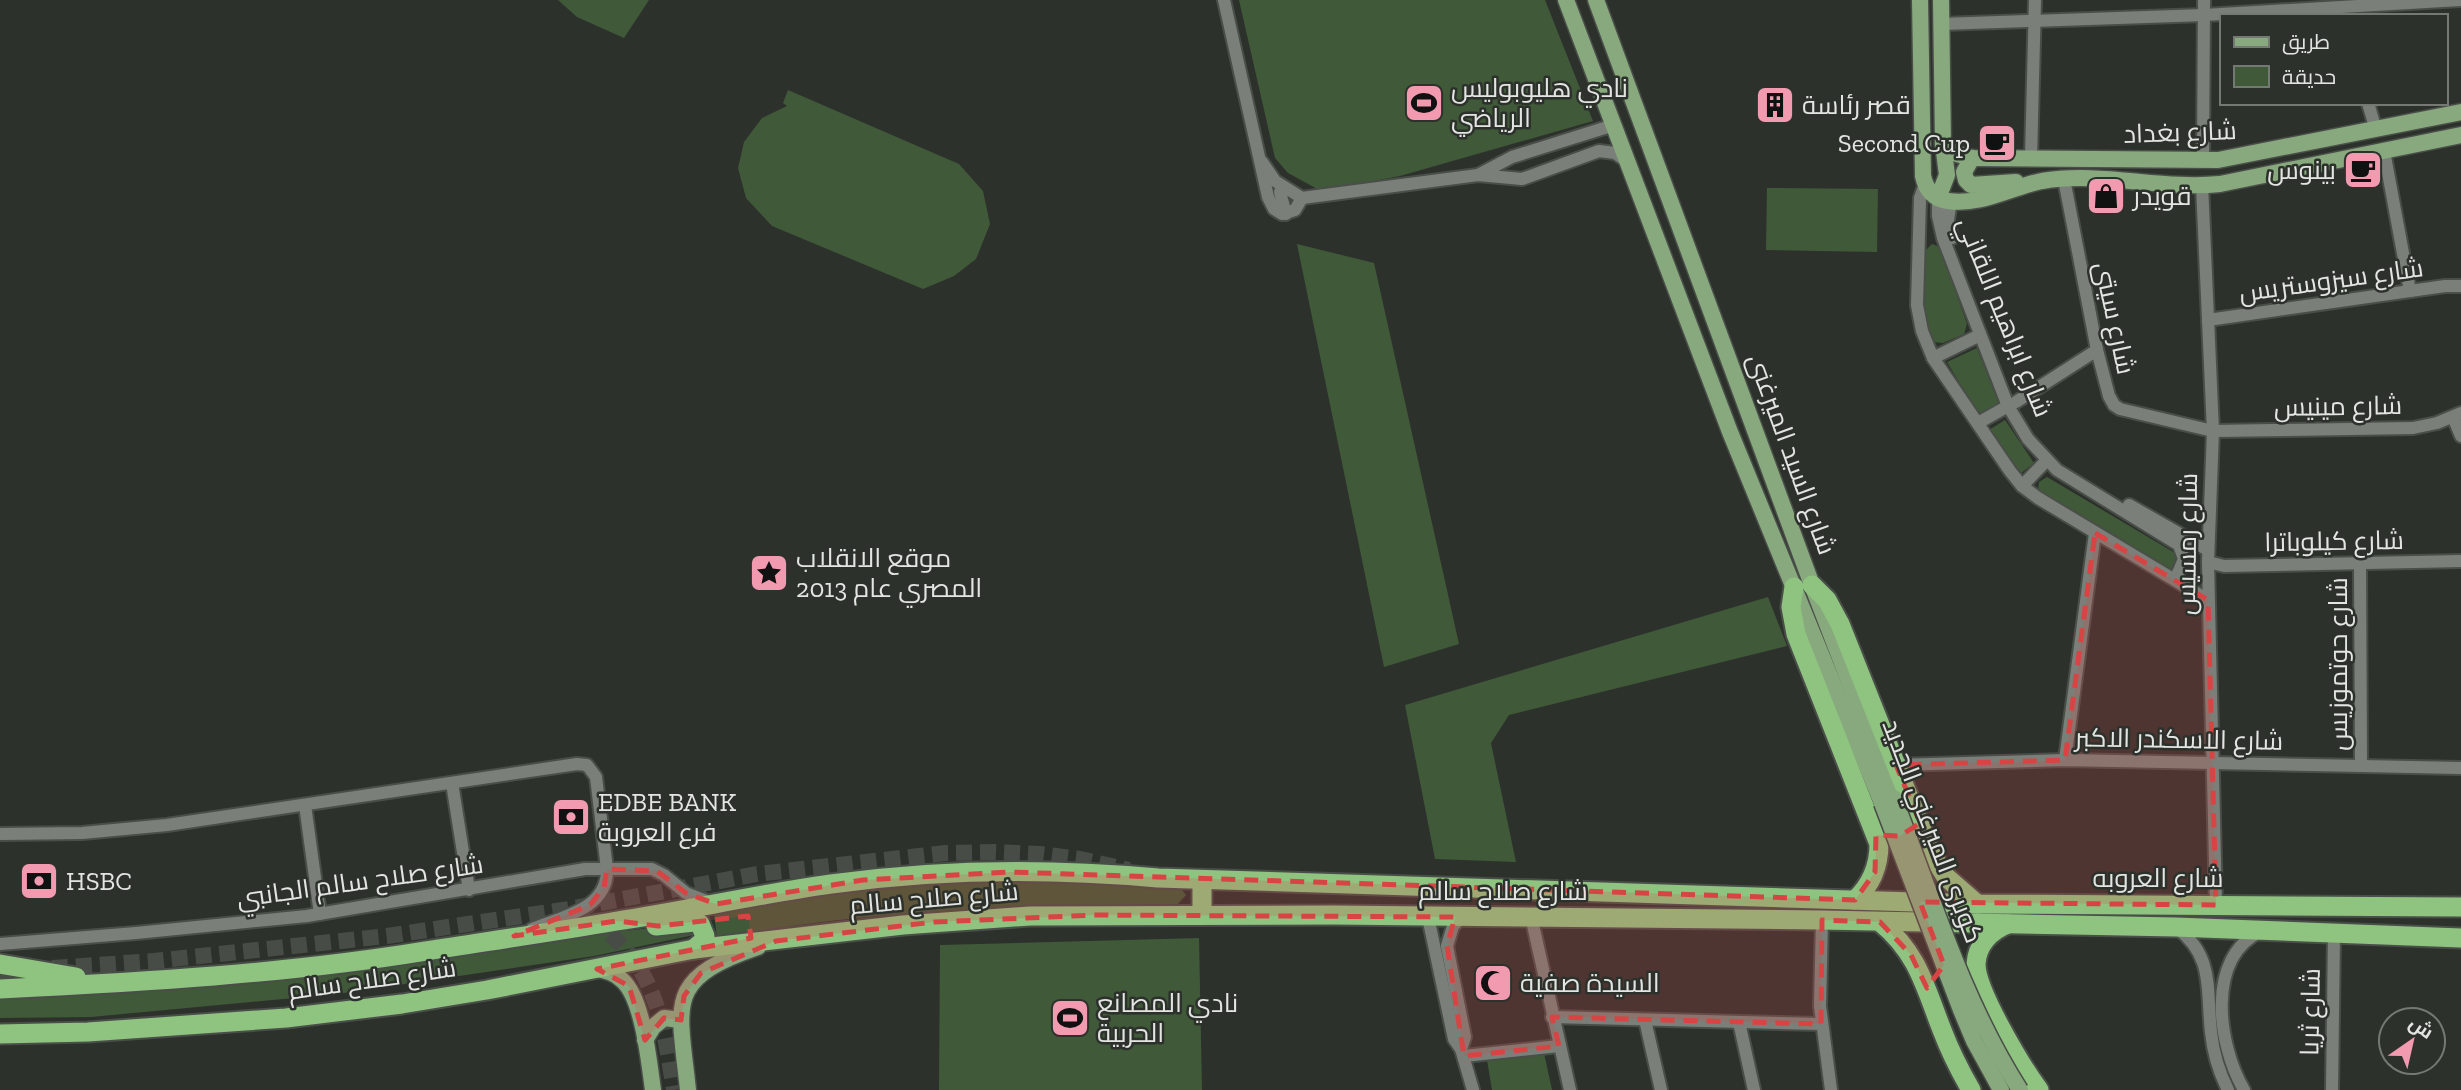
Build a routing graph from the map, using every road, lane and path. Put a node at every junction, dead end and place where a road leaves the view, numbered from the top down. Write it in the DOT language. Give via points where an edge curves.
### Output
graph roads {
  1 [pos="1224,0"];
  2 [pos="1566,0"];
  3 [pos="1596,0"];
  4 [pos="1920,0"];
  5 [pos="1941,0"];
  6 [pos="2035,0"];
  7 [pos="2204,0"];
  8 [pos="2460,0"];
  9 [pos="2340,8"];
  10 [pos="2220,14"];
  11 [pos="2223,14"];
  12 [pos="2204,15"];
  13 [pos="2035,21"];
  14 [pos="1942,24"];
  15 [pos="2369,105"];
  16 [pos="2461,112"];
  17 [pos="1614,125"];
  18 [pos="2376,130"];
  19 [pos="2461,135"];
  20 [pos="1943,144"];
  21 [pos="2384,151"];
  22 [pos="1259,155"];
  23 [pos="1972,158"];
  24 [pos="2031,158"];
  25 [pos="2203,161"];
  26 [pos="1628,162"];
  27 [pos="1478,175"];
  28 [pos="1947,175"];
  29 [pos="1924,178"];
  30 [pos="2064,179"];
  31 [pos="2202,185"];
  32 [pos="2024,186"];
  33 [pos="1278,193"];
  34 [pos="1302,198"];
  35 [pos="1944,200"];
  36 [pos="1942,233"];
  37 [pos="1919,234"];
  38 [pos="2461,286"];
  39 [pos="2410,291"];
  40 [pos="2208,320"];
  41 [pos="1980,335"];
  42 [pos="2097,350"];
  43 [pos="1933,358"];
  44 [pos="2012,404"];
  45 [pos="2457,415"];
  46 [pos="1978,423"];
  47 [pos="2213,431"];
  48 [pos="2461,436"];
  49 [pos="2046,461"];
  50 [pos="2022,486"];
  51 [pos="2095,533"];
  52 [pos="2208,556"];
  53 [pos="2461,561"];
  54 [pos="1804,563"];
  55 [pos="2360,563"];
  56 [pos="1798,580"];
  57 [pos="2175,580"];
  58 [pos="2208,600"];
  59 [pos="2065,760"];
  60 [pos="2211,763"];
  61 [pos="1896,765"];
  62 [pos="2361,766"];
  63 [pos="2461,768"];
  64 [pos="452,783"];
  65 [pos="305,805"];
  66 [pos="1920,823"];
  67 [pos="0,834"];
  68 [pos="1876,835"];
  69 [pos="607,869"];
  70 [pos="1202,880"];
  71 [pos="469,890"];
  72 [pos="1854,900"];
  73 [pos="716,904"];
  74 [pos="1977,904"];
  75 [pos="2216,905"];
  76 [pos="2461,907"];
  77 [pos="320,914"];
  78 [pos="1202,915"];
  79 [pos="1531,916"];
  80 [pos="1428,917"];
  81 [pos="1462,917"];
  82 [pos="1822,920"];
  83 [pos="617,922"];
  84 [pos="1880,922"];
  85 [pos="2009,924"];
  86 [pos="2176,926"];
  87 [pos="2265,929"];
  88 [pos="2334,934"];
  89 [pos="514,936"];
  90 [pos="2461,938"];
  91 [pos="776,941"];
  92 [pos="0,944"];
  93 [pos="694,949"];
  94 [pos="0,964"];
  95 [pos="597,969"];
  96 [pos="1977,976"];
  97 [pos="111,982"];
  98 [pos="1927,988"];
  99 [pos="0,989"];
  100 [pos="1552,1017"];
  101 [pos="681,1020"];
  102 [pos="1645,1020"];
  103 [pos="1739,1022"];
  104 [pos="1821,1024"];
  105 [pos="5,1037"];
  106 [pos="645,1040"];
  107 [pos="1559,1046"];
  108 [pos="1463,1053"];
  109 [pos="653,1090"];
  110 [pos="688,1090"];
  111 [pos="1473,1090"];
  112 [pos="1570,1090"];
  113 [pos="1661,1090"];
  114 [pos="1754,1090"];
  115 [pos="1831,1090"];
  116 [pos="1971,1090"];
  117 [pos="2001,1090"];
  118 [pos="2020,1090"];
  119 [pos="2039,1090"];
  120 [pos="2228,1090"];
  121 [pos="2244,1090"];
  122 [pos="2332,1090"];
  1 -- 22 [label="street"];
  2 -- 17 [label="main road, شارع السيد الميرغنى"];
  3 -- 54 [label="main road, شارع السيد الميرغنى"];
  4 -- 29 [label="main road, شارع ابراهيم اللقاني"];
  5 -- 14 [label="main road, شارع ابراهيم اللقاني"];
  6 -- 13 [label="street"];
  7 -- 12 [label="street"];
  8 -- 9 [label="street"];
  9 -- 11 [label="street"];
  10 -- 12 [label="street"];
  12 -- 13 [label="street"];
  12 -- 25 [label="street"];
  13 -- 14 [label="street"];
  13 -- 24 [label="street"];
  14 -- 20 [label="main road, شارع ابراهيم اللقاني"];
  15 -- 18 [label="street"];
  16 -- 18 [label="main road, شارع بغداد"];
  17 -- 26 [label="main road, شارع السيد الميرغنى"];
  17 -- 27 [label="street" via="1512,157"];
  18 -- 25 [label="main road, شارع بغداد"];
  19 -- 21 [label="main road, شارع بغداد"];
  20 -- 23 [label="main road, شارع بغداد"];
  20 -- 28 [label="main road, شارع ابراهيم اللقاني"];
  21 -- 31 [label="main road, شارع بغداد"];
  21 -- 39 [label="street"];
  22 -- 33 [label="street"];
  22 -- 33 [label="street"];
  23 -- 24 [label="main road, شارع بغداد"];
  23 -- 32 [label="main road" via="1964,172 1971,185 2010,181"];
  24 -- 25 [label="main road, شارع بغداد"];
  26 -- 27 [label="street" via="1615,153 1599,151 1528,178"];
  26 -- 56 [label="main road, شارع السيد الميرغنى" via="1730,432"];
  27 -- 34 [label="street"];
  28 -- 29 [label="main road"];
  28 -- 35 [label="main road, شارع ابراهيم اللقاني"];
  29 -- 35 [label="main road, شارع ابراهيم اللقاني"];
  29 -- 37 [label="street, شارع ابراهيم اللقاني"];
  30 -- 31 [label="main road, شارع بغداد"];
  30 -- 32 [label="main road, شارع بغداد"];
  30 -- 42 [label="street, شارع سيتى"];
  31 -- 40 [label="street, شارع رمسيس"];
  32 -- 35 [label="main road, شارع بغداد" via="1982,199"];
  33 -- 34 [label="street"];
  33 -- 34 [label="street" via="1277,212 1286,214 1295,210"];
  35 -- 36 [label="street, شارع ابراهيم اللقاني"];
  35 -- 44 [label="street, شارع ابراهيم اللقاني" via="1950,232"];
  36 -- 37 [label="street"];
  36 -- 41 [label="street, شارع ابراهيم اللقاني"];
  37 -- 43 [label="street, شارع ابراهيم اللقاني" via="1918,310"];
  38 -- 39 [label="street, شارع سيزوستريس"];
  39 -- 40 [label="street, شارع سيزوستريس"];
  40 -- 47 [label="street, شارع رمسيس"];
  41 -- 43 [label="street"];
  41 -- 44 [label="street, شارع ابراهيم اللقاني"];
  42 -- 44 [label="street"];
  42 -- 47 [label="street, شارع سيتى" via="2109,396 2117,408"];
  43 -- 46 [label="street, شارع ابراهيم اللقاني"];
  44 -- 46 [label="street"];
  44 -- 49 [label="street, شارع ابراهيم اللقاني" via="2024,433"];
  44 -- 52 [label="street, شارع ابراهيم اللقاني" via="2063,465"];
  45 -- 47 [label="street, شارع مينيس" via="2413,428"];
  45 -- 48 [label="street"];
  46 -- 50 [label="street, شارع ابراهيم اللقاني"];
  47 -- 52 [label="street, شارع رمسيس"];
  49 -- 50 [label="street"];
  49 -- 57 [label="street, شارع ابراهيم اللقاني" via="2179,545 2184,559"];
  50 -- 51 [label="street, شارع ابراهيم اللقاني"];
  51 -- 57 [label="street, شارع ابراهيم اللقاني"];
  51 -- 59 [label="street"];
  52 -- 55 [label="street, شارع كيلوباترا" via="2224,566"];
  52 -- 58 [label="street, شارع رمسيس"];
  53 -- 55 [label="street, شارع كيلوباترا"];
  54 -- 56 [label="main road, شارع السيد الميرغنى"];
  54 -- 56 [label="main road"];
  55 -- 62 [label="street, شارع حوتموزيس"];
  56 -- 61 [label="highway, شارع السيد الميرغنى" via="1827,600 1840,624"];
  56 -- 68 [label="highway, شارع السيد الميرغنى" via="1791,607 1796,634"];
  56 -- 117 [label="main road, كوبرى الميرغني الجديد, bridge" via="1961,1010"];
  56 -- 118 [label="main road, كوبرى الميرغني الجديد, bridge" via="1974,1005"];
  57 -- 58 [label="street, شارع ابراهيم اللقاني"];
  58 -- 60 [label="street, شارع رمسيس"];
  59 -- 60 [label="street, شارع الاسكندر الاكبر"];
  59 -- 61 [label="street, شارع الاسكندر الاكبر"];
  60 -- 62 [label="street, شارع الاسكندر الاكبر"];
  60 -- 75 [label="street, شارع رمسيس"];
  61 -- 66 [label="highway, شارع السيد الميرغنى"];
  62 -- 63 [label="street, شارع الاسكندر الاكبر"];
  64 -- 65 [label="street"];
  64 -- 69 [label="street" via="587,765 596,777"];
  64 -- 71 [label="street"];
  65 -- 67 [label="street" via="139,829"];
  65 -- 77 [label="street"];
  66 -- 68 [label="highway" via="1900,836"];
  66 -- 74 [label="highway, شارع السيد الميرغنى" via="1942,871"];
  68 -- 72 [label="highway, شارع السيد الميرغنى" via="1879,854 1875,872"];
  69 -- 71 [label="street, شارع صلاح سالم الجانبي" via="564,872"];
  69 -- 73 [label="street, شارع صلاح سالم الجانبي" via="657,871 686,893"];
  69 -- 89 [label="street" via="604,887 590,905"];
  70 -- 72 [label="highway, شارع صلاح سالم"];
  70 -- 73 [label="highway, شارع صلاح سالم" via="1060,872 951,873 833,884"];
  70 -- 78 [label="highway"];
  71 -- 77 [label="street, شارع صلاح سالم الجانبي"];
  72 -- 74 [label="highway, شارع العروبه"];
  73 -- 83 [label="highway, شارع صلاح سالم"];
  74 -- 75 [label="highway, شارع العروبه"];
  75 -- 76 [label="highway, شارع العروبه"];
  77 -- 92 [label="street, شارع صلاح سالم الجانبي"];
  78 -- 80 [label="highway, شارع صلاح سالم"];
  78 -- 91 [label="highway, شارع صلاح سالم" via="977,919"];
  79 -- 81 [label="highway, شارع صلاح سالم"];
  79 -- 82 [label="highway, شارع صلاح سالم"];
  79 -- 100 [label="street"];
  80 -- 81 [label="highway, شارع صلاح سالم"];
  80 -- 108 [label="street" via="1454,1039"];
  81 -- 108 [label="street" via="1450,932 1447,946 1465,1037"];
  82 -- 84 [label="highway, شارع صلاح سالم"];
  82 -- 104 [label="street"];
  83 -- 89 [label="highway, شارع صلاح سالم"];
  83 -- 93 [label="highway" via="652,926 697,923 705,936"];
  84 -- 85 [label="highway, شارع العروبه"];
  84 -- 98 [label="highway" via="1911,955"];
  85 -- 86 [label="highway, شارع العروبه"];
  85 -- 96 [label="highway" via="1992,933 1980,947"];
  86 -- 87 [label="highway, شارع العروبه"];
  86 -- 120 [label="street" via="2198,950 2206,970 2212,1044"];
  87 -- 88 [label="highway, شارع العروبه"];
  87 -- 121 [label="street" via="2235,952 2224,980 2227,1047"];
  88 -- 90 [label="highway, شارع العروبه"];
  88 -- 122 [label="street, شارع ثريا"];
  89 -- 97 [label="highway, شارع صلاح سالم" via="302,968"];
  91 -- 93 [label="highway, شارع صلاح سالم"];
  91 -- 101 [label="main road" via="724,959 701,973 684,996"];
  93 -- 95 [label="highway, شارع صلاح سالم"];
  94 -- 97 [label="highway"];
  95 -- 105 [label="highway, شارع صلاح سالم" via="402,1004 286,1018"];
  95 -- 106 [label="main road" via="615,974 629,986"];
  96 -- 98 [label="highway" via="1968,967 1950,963 1934,972"];
  96 -- 119 [label="highway" via="2010,1045"];
  97 -- 99 [label="highway, شارع صلاح سالم"];
  98 -- 116 [label="highway"];
  100 -- 102 [label="street"];
  100 -- 107 [label="street"];
  101 -- 106 [label="main road" via="664,1018"];
  101 -- 110 [label="main road"];
  102 -- 103 [label="street"];
  102 -- 113 [label="street"];
  103 -- 104 [label="street"];
  103 -- 114 [label="street"];
  104 -- 115 [label="street"];
  106 -- 109 [label="main road"];
  107 -- 108 [label="street"];
  107 -- 112 [label="street"];
  108 -- 111 [label="street"];
}
